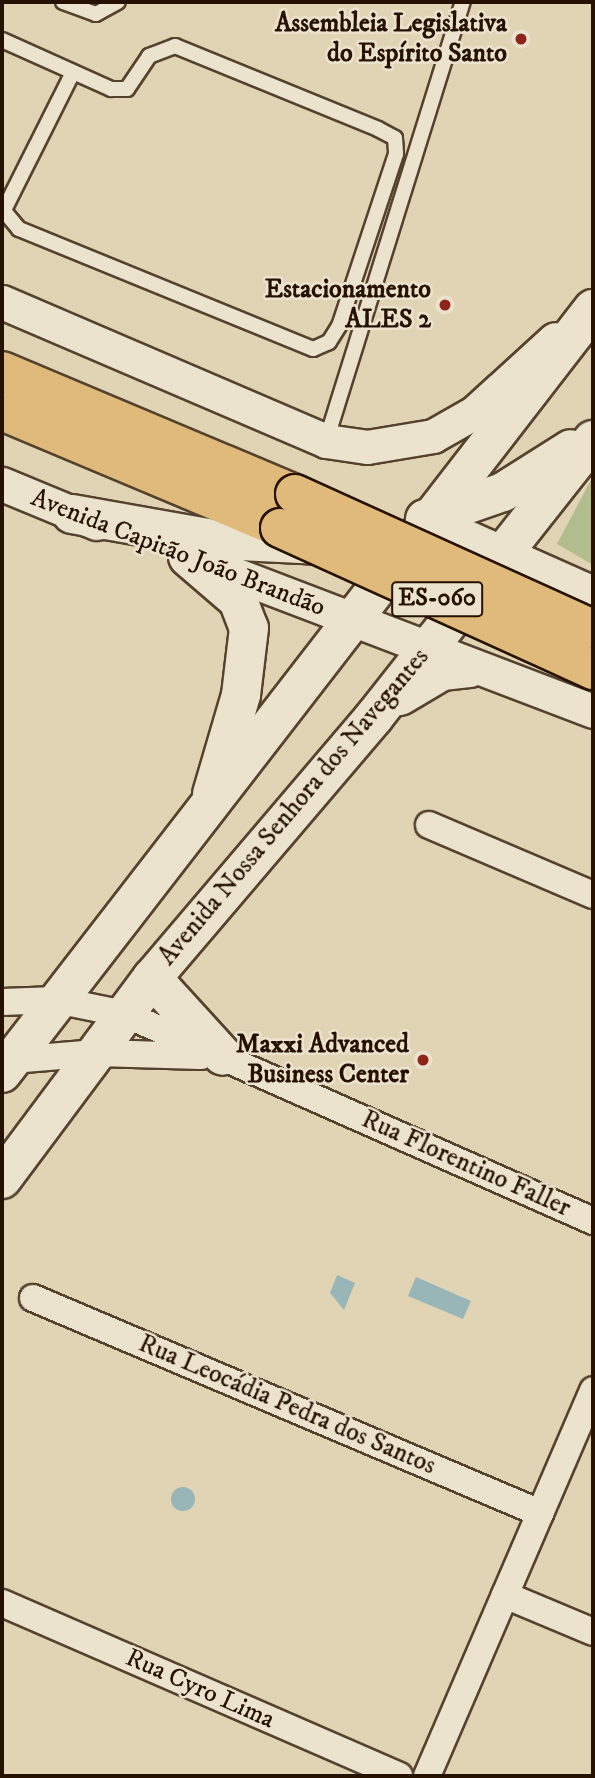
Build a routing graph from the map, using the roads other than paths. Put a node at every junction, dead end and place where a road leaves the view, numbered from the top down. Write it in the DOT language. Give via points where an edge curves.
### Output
graph roads {
  1 [pos="63,2"];
  2 [pos="118,2"];
  3 [pos="463,2"];
  4 [pos="2,40"];
  5 [pos="73,72"];
  6 [pos="3,209"];
  7 [pos="2,302"];
  8 [pos="593,307"];
  9 [pos="2,324"];
  10 [pos="60,328"];
  11 [pos="2,371"];
  12 [pos="2,411"];
  13 [pos="593,434"];
  14 [pos="593,440"];
  15 [pos="326,441"];
  16 [pos="2,484"];
  17 [pos="72,514"];
  18 [pos="427,519"];
  19 [pos="501,550"];
  20 [pos="188,556"];
  21 [pos="593,593"];
  22 [pos="354,621"];
  23 [pos="593,629"];
  24 [pos="426,650"];
  25 [pos="469,668"];
  26 [pos="593,670"];
  27 [pos="593,711"];
  28 [pos="373,717"];
  29 [pos="206,816"];
  30 [pos="429,825"];
  31 [pos="593,895"];
  32 [pos="152,978"];
  33 [pos="56,1000"];
  34 [pos="2,1002"];
  35 [pos="125,1014"];
  36 [pos="97,1053"];
  37 [pos="223,1056"];
  38 [pos="7,1067"];
  39 [pos="2,1179"];
  40 [pos="593,1221"];
  41 [pos="33,1298"];
  42 [pos="593,1391"];
  43 [pos="540,1513"];
  44 [pos="505,1595"];
  45 [pos="2,1603"];
  46 [pos="593,1632"];
  47 [pos="399,1776"];
  48 [pos="427,1776"];
  1 -- 2 [label="lane" via="96,14"];
  3 -- 15 [label="lane"];
  4 -- 5 [label="lane"];
  5 -- 6 [label="lane"];
  5 -- 6 [label="lane" via="127,89 149,56 175,46 395,138 396,154 339,326 328,342 313,349 286,342 19,229"];
  7 -- 10 [label="street"];
  8 -- 15 [label="street" via="475,412 433,436 367,447"];
  8 -- 18 [label="main road"];
  9 -- 10 [label="street"];
  10 -- 15 [label="street"];
  11 -- 23 [label="main road, ES-060, bridge"];
  12 -- 26 [label="main road, ES-060, bridge"];
  13 -- 18 [label="main road" via="503,492"];
  14 -- 19 [label="main road, Avenida Nossa Senhora dos Navegantes"];
  16 -- 17 [label="street, Avenida Capitão João Brandão"];
  17 -- 18 [label="main road" via="219,540 310,548"];
  17 -- 20 [label="street, Avenida Capitão João Brandão"];
  18 -- 19 [label="street"];
  18 -- 22 [label="main road"];
  19 -- 21 [label="street"];
  19 -- 24 [label="main road, Avenida Nossa Senhora dos Navegantes"];
  20 -- 22 [label="street, Avenida Capitão João Brandão"];
  20 -- 29 [label="main road" via="238,600 249,628 241,695"];
  22 -- 24 [label="street, Avenida Capitão João Brandão"];
  22 -- 29 [label="main road"];
  24 -- 25 [label="street, Avenida Capitão João Brandão"];
  24 -- 28 [label="main road, Avenida Nossa Senhora dos Navegantes"];
  25 -- 27 [label="street, Avenida Capitão João Brandão"];
  25 -- 28 [label="main road" via="424,679"];
  28 -- 32 [label="main road, Avenida Nossa Senhora dos Navegantes"];
  29 -- 33 [label="main road"];
  30 -- 31 [label="street"];
  32 -- 35 [label="main road, Avenida Nossa Senhora dos Navegantes"];
  32 -- 37 [label="main road"];
  33 -- 34 [label="street, Rua Florentino Faller"];
  33 -- 35 [label="street, Rua Florentino Faller"];
  33 -- 38 [label="main road"];
  35 -- 36 [label="main road, Avenida Nossa Senhora dos Navegantes"];
  35 -- 37 [label="street, Rua Florentino Faller" via="182,1044"];
  36 -- 37 [label="street, Rua Florentino Faller"];
  36 -- 38 [label="street, Rua Florentino Faller"];
  36 -- 39 [label="main road, Avenida Nossa Senhora dos Navegantes"];
  37 -- 40 [label="street, Rua Florentino Faller"];
  41 -- 43 [label="street, Rua Leocádia Pedra dos Santos"];
  42 -- 43 [label="street"];
  43 -- 44 [label="street"];
  44 -- 46 [label="street"];
  44 -- 48 [label="street"];
  45 -- 47 [label="street, Rua Cyro Lima"];
}
